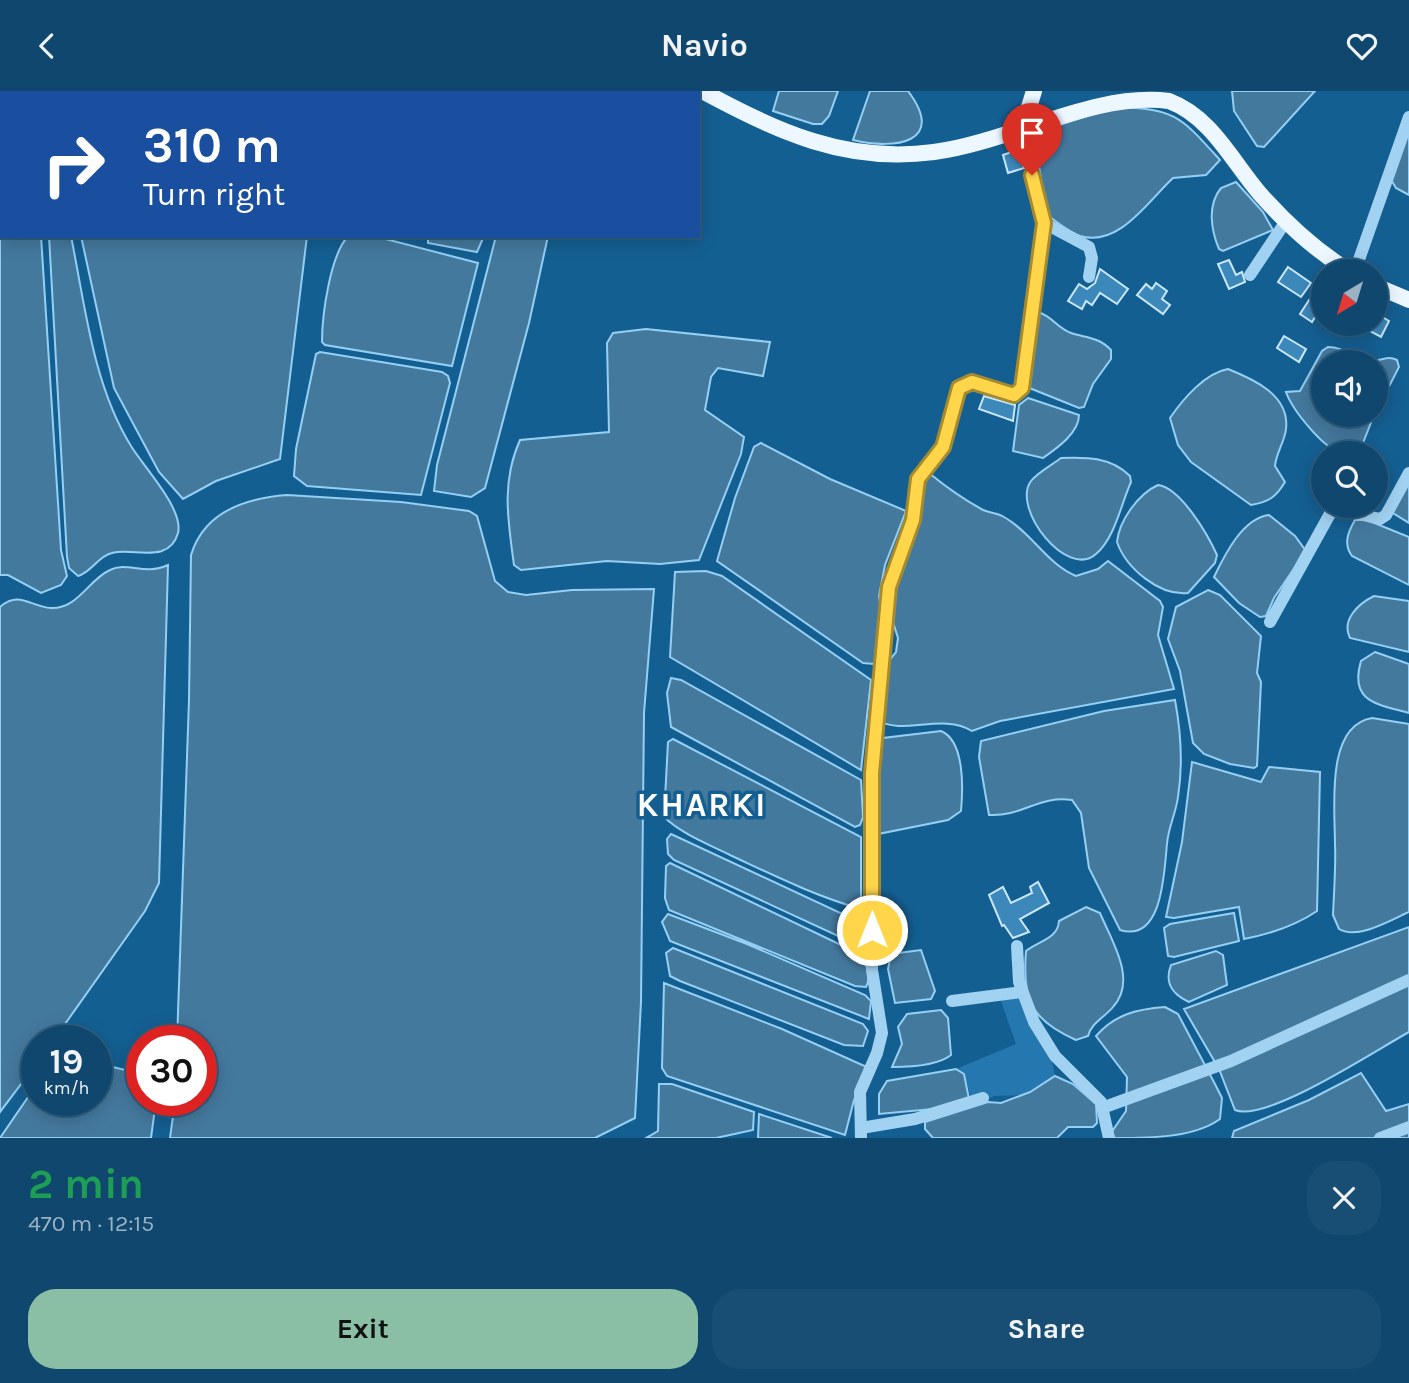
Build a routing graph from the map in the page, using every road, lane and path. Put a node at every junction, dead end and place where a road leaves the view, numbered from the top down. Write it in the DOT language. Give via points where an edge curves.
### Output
graph roads {
  1 [pos="702,91"];
  2 [pos="1034,91"];
  3 [pos="1409,117"];
  4 [pos="1024,124"];
  5 [pos="1286,221"];
  6 [pos="1044,223"];
  7 [pos="1334,259"];
  8 [pos="1359,259"];
  9 [pos="1250,275"];
  10 [pos="1089,278"];
  11 [pos="1388,291"];
  12 [pos="1409,300"];
  13 [pos="1409,473"];
  14 [pos="1270,622"];
  15 [pos="1017,946"];
  16 [pos="1409,980"];
  17 [pos="1022,992"];
  18 [pos="952,1001"];
  19 [pos="983,1098"];
  20 [pos="1102,1108"];
  21 [pos="1409,1127"];
  22 [pos="861,1133"];
  23 [pos="1109,1138"];
  24 [pos="1380,1138"];
  1 -- 4 [label="main road" via="787,134 862,153 935,152"];
  2 -- 4 [label="main road"];
  3 -- 8 [label="street"];
  4 -- 5 [label="main road" via="1110,98 1149,95 1172,102 1218,138"];
  4 -- 6 [label="street"];
  5 -- 7 [label="main road"];
  5 -- 9 [label="street"];
  6 -- 10 [label="street" via="1089,247"];
  6 -- 22 [label="street" via="1022,388 1014,395 972,382 959,388 943,447 918,479 913,520 892,574 872,773 872,969 882,1033 860,1092"];
  11 -- 12 [label="main road"];
  13 -- 14 [label="street" via="1380,519 1331,512"];
  15 -- 17 [label="street"];
  16 -- 20 [label="street" via="1231,1061"];
  17 -- 18 [label="street"];
  17 -- 20 [label="street" via="1055,1056 1095,1094"];
  19 -- 22 [label="street"];
  20 -- 23 [label="street"];
  21 -- 24 [label="street"];
}
